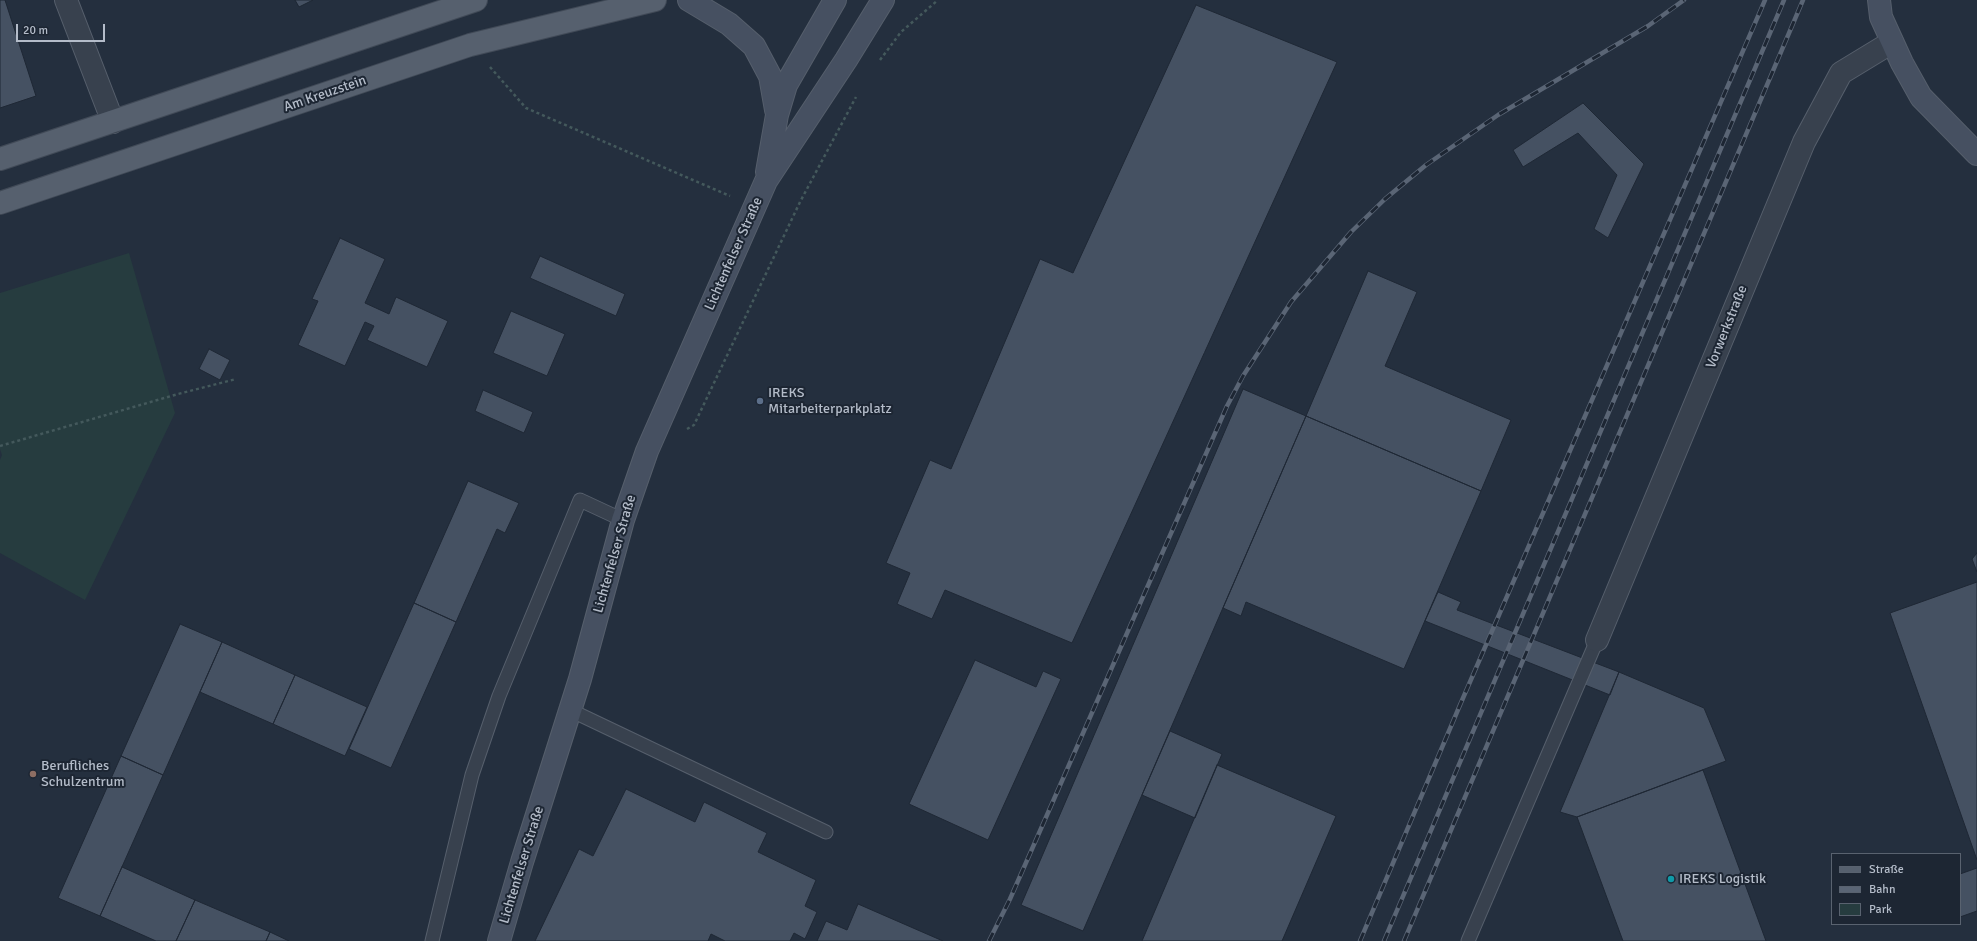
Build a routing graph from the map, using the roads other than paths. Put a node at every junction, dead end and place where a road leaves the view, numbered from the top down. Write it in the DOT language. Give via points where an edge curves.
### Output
graph roads {
  1 [pos="66,0"];
  2 [pos="654,0"];
  3 [pos="689,0"];
  4 [pos="835,0"];
  5 [pos="883,0"];
  6 [pos="462,2"];
  7 [pos="1880,8"];
  8 [pos="1892,42"];
  9 [pos="777,115"];
  10 [pos="113,122"];
  11 [pos="1977,154"];
  12 [pos="0,159"];
  13 [pos="766,181"];
  14 [pos="0,203"];
  15 [pos="623,520"];
  16 [pos="1597,640"];
  17 [pos="570,710"];
  18 [pos="826,832"];
  19 [pos="432,941"];
  20 [pos="499,941"];
  21 [pos="1468,941"];
  1 -- 10 [label="street"];
  2 -- 14 [label="main road, Am Kreuzstein" via="470,45"];
  3 -- 9 [label="street" via="729,24 754,46 770,76"];
  4 -- 9 [label="street, Lichtenfelser Straße" via="786,85"];
  5 -- 13 [label="street, Lichtenfelser Straße"];
  6 -- 10 [label="main road"];
  7 -- 8 [label="street"];
  8 -- 11 [label="street" via="1921,97"];
  8 -- 16 [label="street, Vorwerkstraße" via="1841,73 1804,142"];
  9 -- 13 [label="street, Lichtenfelser Straße"];
  10 -- 12 [label="main road"];
  13 -- 15 [label="street, Lichtenfelser Straße" via="646,451"];
  15 -- 17 [label="street, Lichtenfelser Straße"];
  15 -- 19 [label="lane" via="580,500 499,696 475,768"];
  16 -- 21 [label="lane"];
  17 -- 18 [label="lane"];
  17 -- 20 [label="street, Lichtenfelser Straße"];
}
